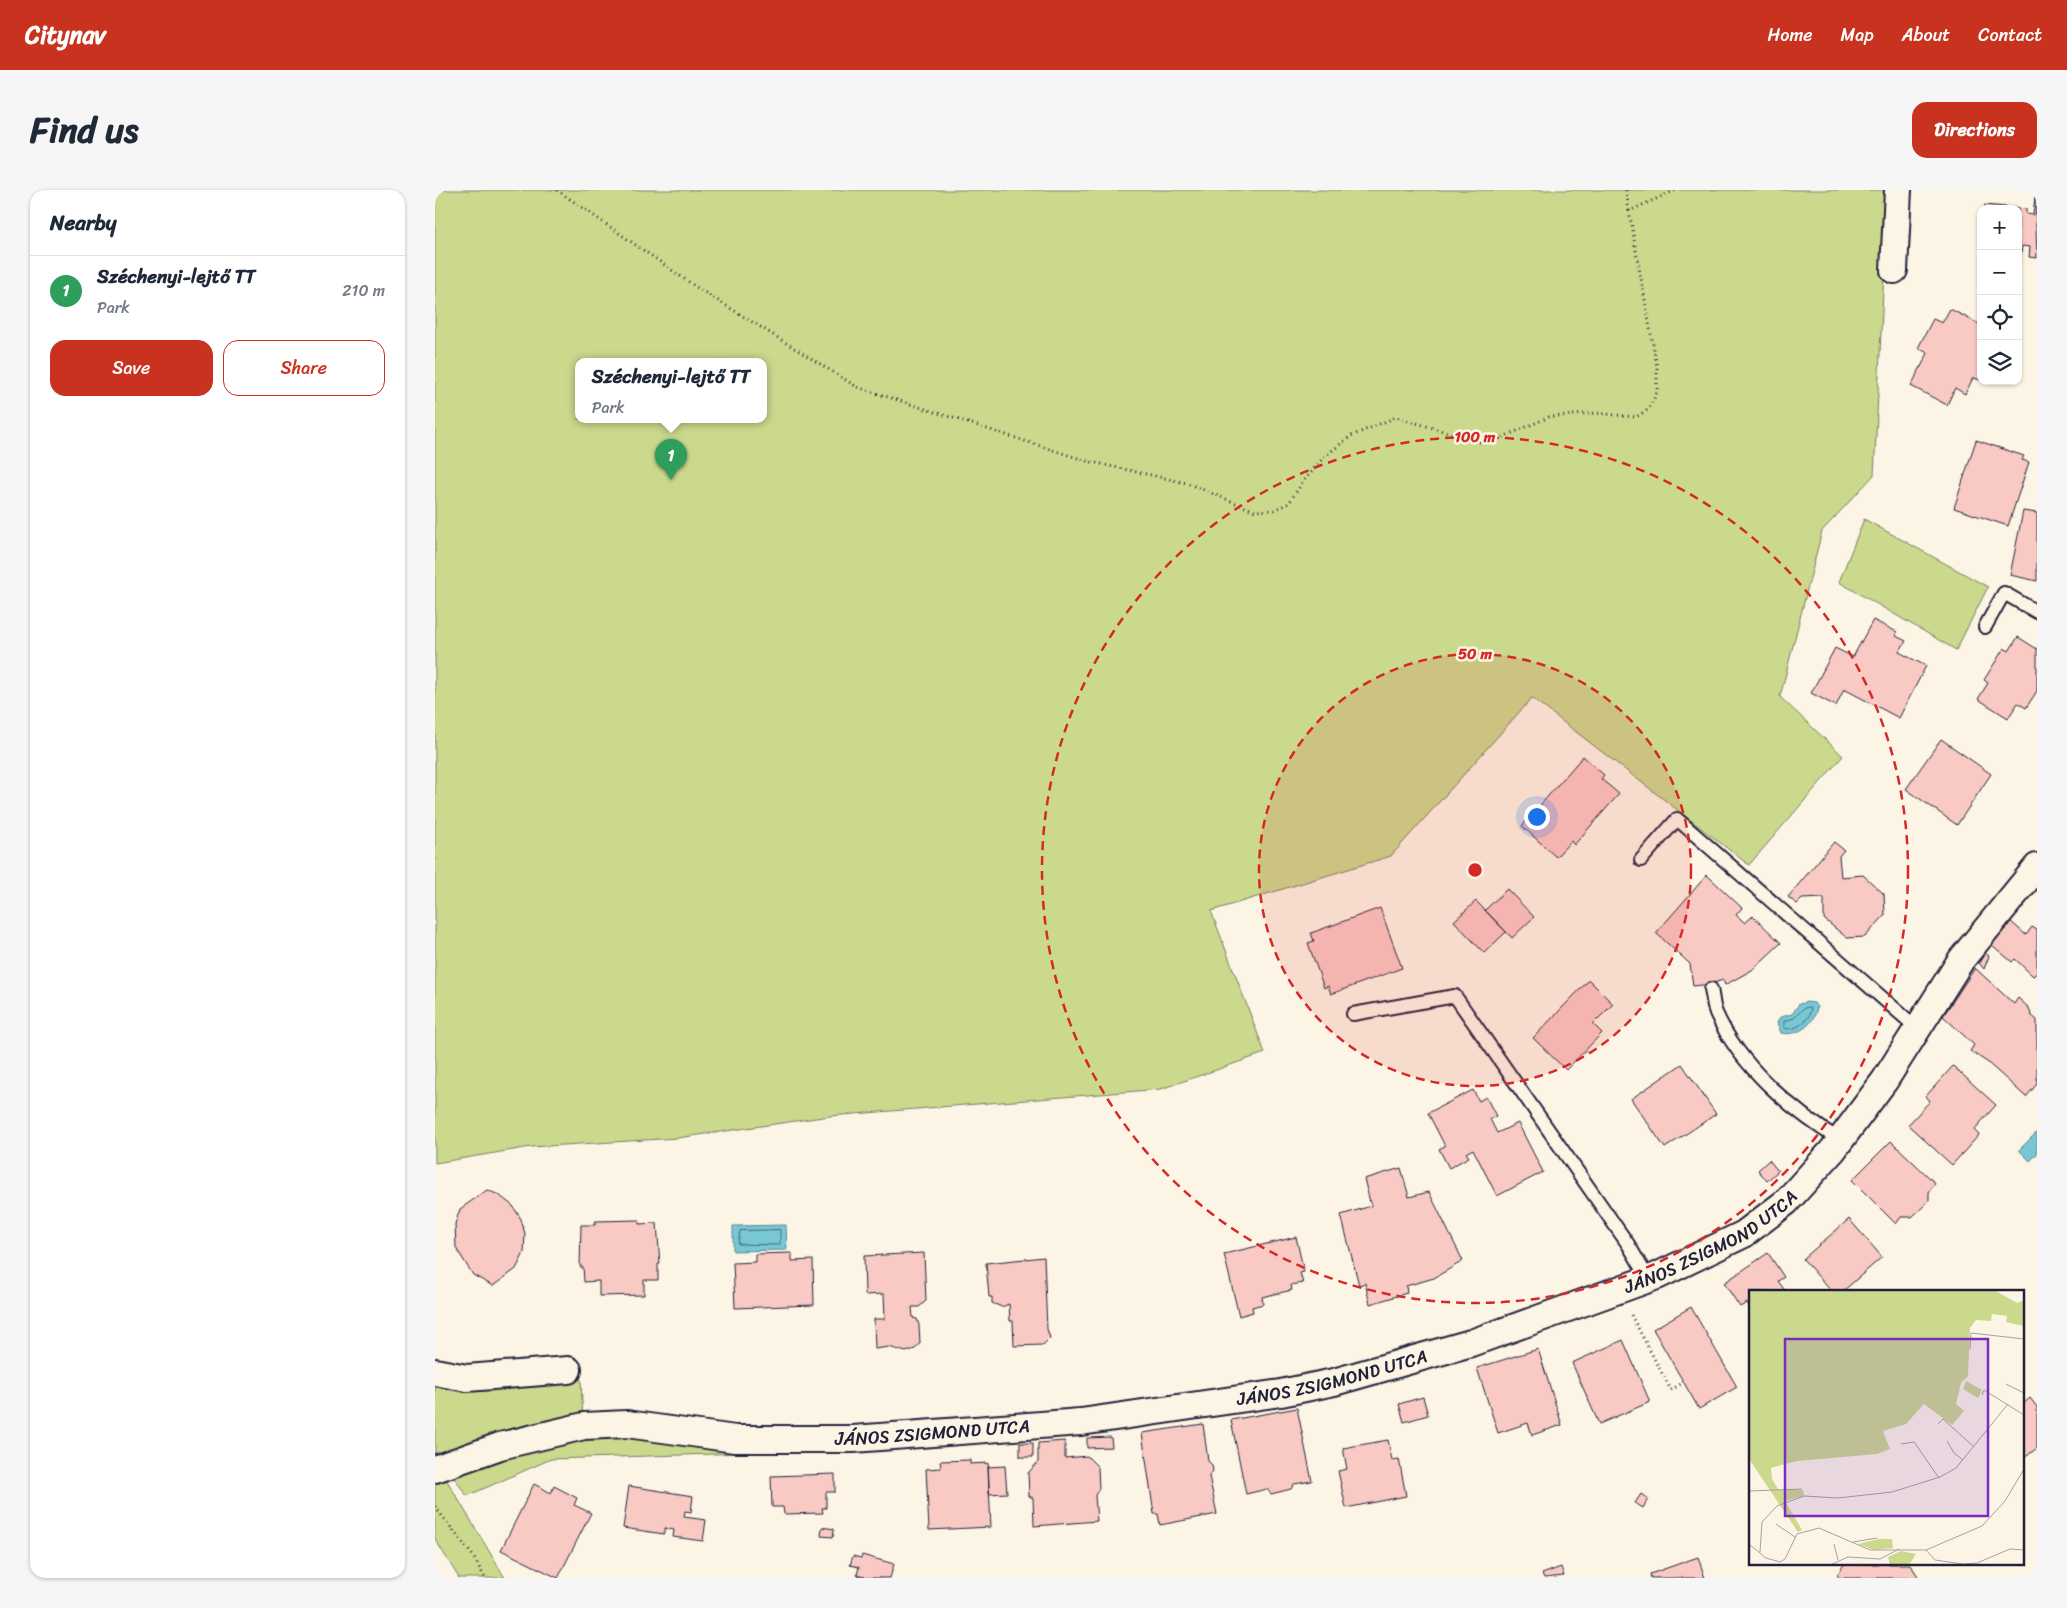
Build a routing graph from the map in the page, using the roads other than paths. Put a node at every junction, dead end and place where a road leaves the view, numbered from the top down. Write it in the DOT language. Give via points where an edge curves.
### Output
graph roads {
  1 [pos="1899,190"];
  2 [pos="1894,270"];
  3 [pos="2037,612"];
  4 [pos="1985,627"];
  5 [pos="1641,860"];
  6 [pos="2037,867"];
  7 [pos="1711,989"];
  8 [pos="1353,1014"];
  9 [pos="1918,1028"];
  10 [pos="1840,1140"];
  11 [pos="1648,1278"];
  12 [pos="568,1370"];
  13 [pos="435,1372"];
  14 [pos="435,1469"];
  1 -- 2 [label="street"];
  3 -- 4 [label="lane" via="2004,593"];
  5 -- 9 [label="lane" via="1677,819"];
  6 -- 9 [label="street, JÁNOS ZSIGMOND UTCA" via="1961,960"];
  7 -- 10 [label="lane" via="1716,1014 1768,1086 1817,1126"];
  8 -- 11 [label="lane" via="1455,996"];
  9 -- 10 [label="street, JÁNOS ZSIGMOND UTCA" via="1885,1080"];
  10 -- 11 [label="street, JÁNOS ZSIGMOND UTCA" via="1786,1202 1744,1234"];
  11 -- 14 [label="street, JÁNOS ZSIGMOND UTCA" via="1471,1343 1334,1382 1281,1393 1081,1422 853,1439 735,1439 627,1424 584,1426 500,1446"];
  12 -- 13 [label="street" via="467,1378"];
}
